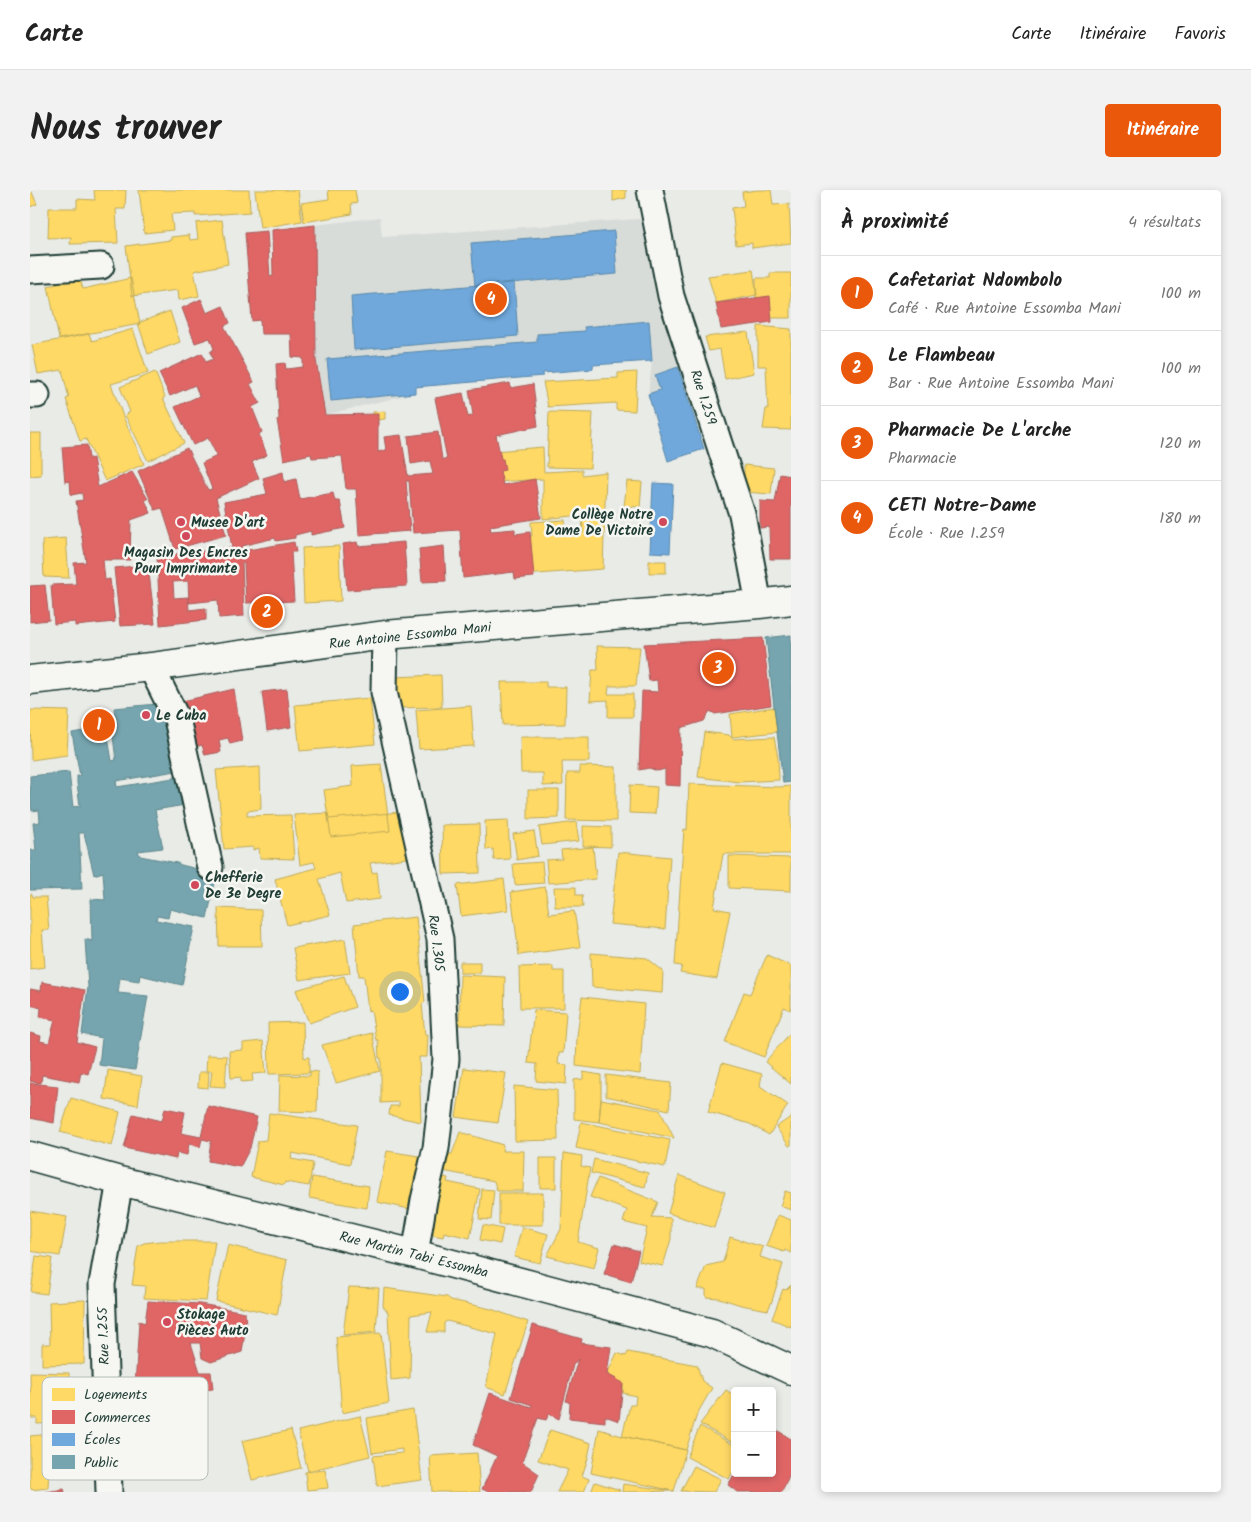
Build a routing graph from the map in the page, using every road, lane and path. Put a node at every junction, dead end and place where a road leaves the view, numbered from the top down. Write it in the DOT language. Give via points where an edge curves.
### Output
graph roads {
  1 [pos="650,190"];
  2 [pos="101,266"];
  3 [pos="30,270"];
  4 [pos="791,600"];
  5 [pos="759,604"];
  6 [pos="384,635"];
  7 [pos="151,667"];
  8 [pos="30,680"];
  9 [pos="210,867"];
  10 [pos="30,1156"];
  11 [pos="120,1181"];
  12 [pos="415,1254"];
  13 [pos="791,1370"];
  14 [pos="105,1377"];
  1 -- 5 [label="street, Rue 1.259" via="671,296 742,514"];
  2 -- 3 [label="street"];
  4 -- 5 [label="main road, Rue Antoine Essomba Mani"];
  5 -- 6 [label="main road, Rue Antoine Essomba Mani"];
  6 -- 7 [label="main road, Rue Antoine Essomba Mani"];
  6 -- 12 [label="street, Rue 1.305" via="384,692 440,939 446,1059 436,1148"];
  7 -- 8 [label="main road, Rue Antoine Essomba Mani"];
  7 -- 9 [label="street" via="177,719"];
  10 -- 11 [label="main road, Rue Martin Tabi Essomba"];
  11 -- 12 [label="main road, Rue Martin Tabi Essomba"];
  11 -- 14 [label="street, Rue 1.255" via="102,1284"];
  12 -- 13 [label="main road, Rue Martin Tabi Essomba" via="712,1333"];
}
